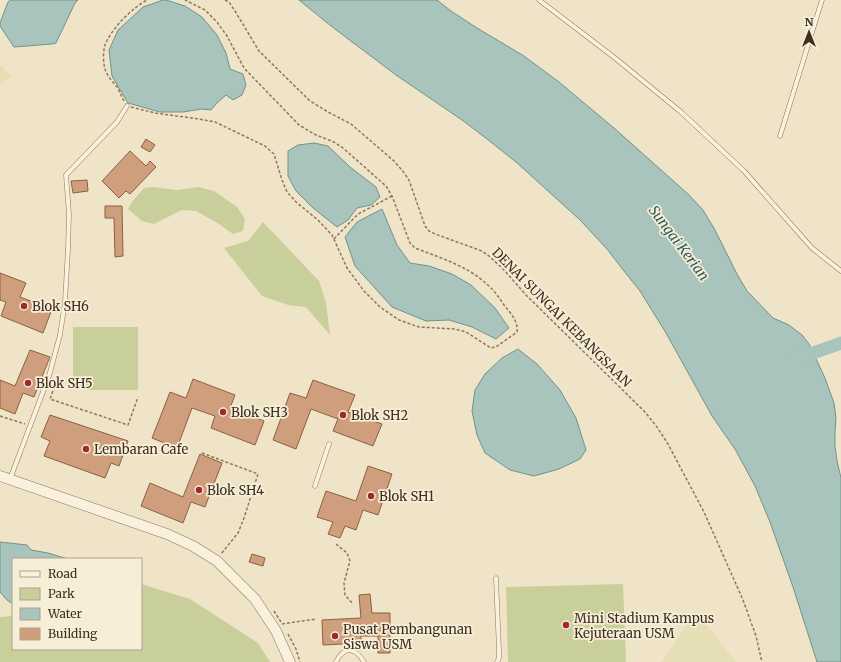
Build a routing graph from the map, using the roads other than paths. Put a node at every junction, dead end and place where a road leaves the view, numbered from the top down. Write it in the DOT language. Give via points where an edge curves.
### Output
graph roads {
  1 [pos="540,0"];
  2 [pos="822,0"];
  3 [pos="127,106"];
  4 [pos="780,136"];
  5 [pos="841,271"];
  6 [pos="329,444"];
  7 [pos="5,478"];
  8 [pos="315,486"];
  9 [pos="496,578"];
  10 [pos="290,662"];
  11 [pos="336,662"];
  12 [pos="364,662"];
  13 [pos="497,662"];
  1 -- 5 [label="lane" via="681,112 744,171 812,248"];
  2 -- 4 [label="lane"];
  3 -- 7 [label="lane" via="117,122 66,175 68,249 60,335 49,376"];
  6 -- 8 [label="lane"];
  7 -- 10 [label="street" via="167,534 217,561 255,599 276,631"];
  9 -- 13 [label="lane" via="499,650"];
  11 -- 12 [label="lane" via="344,651 349,650 355,651"];
}
